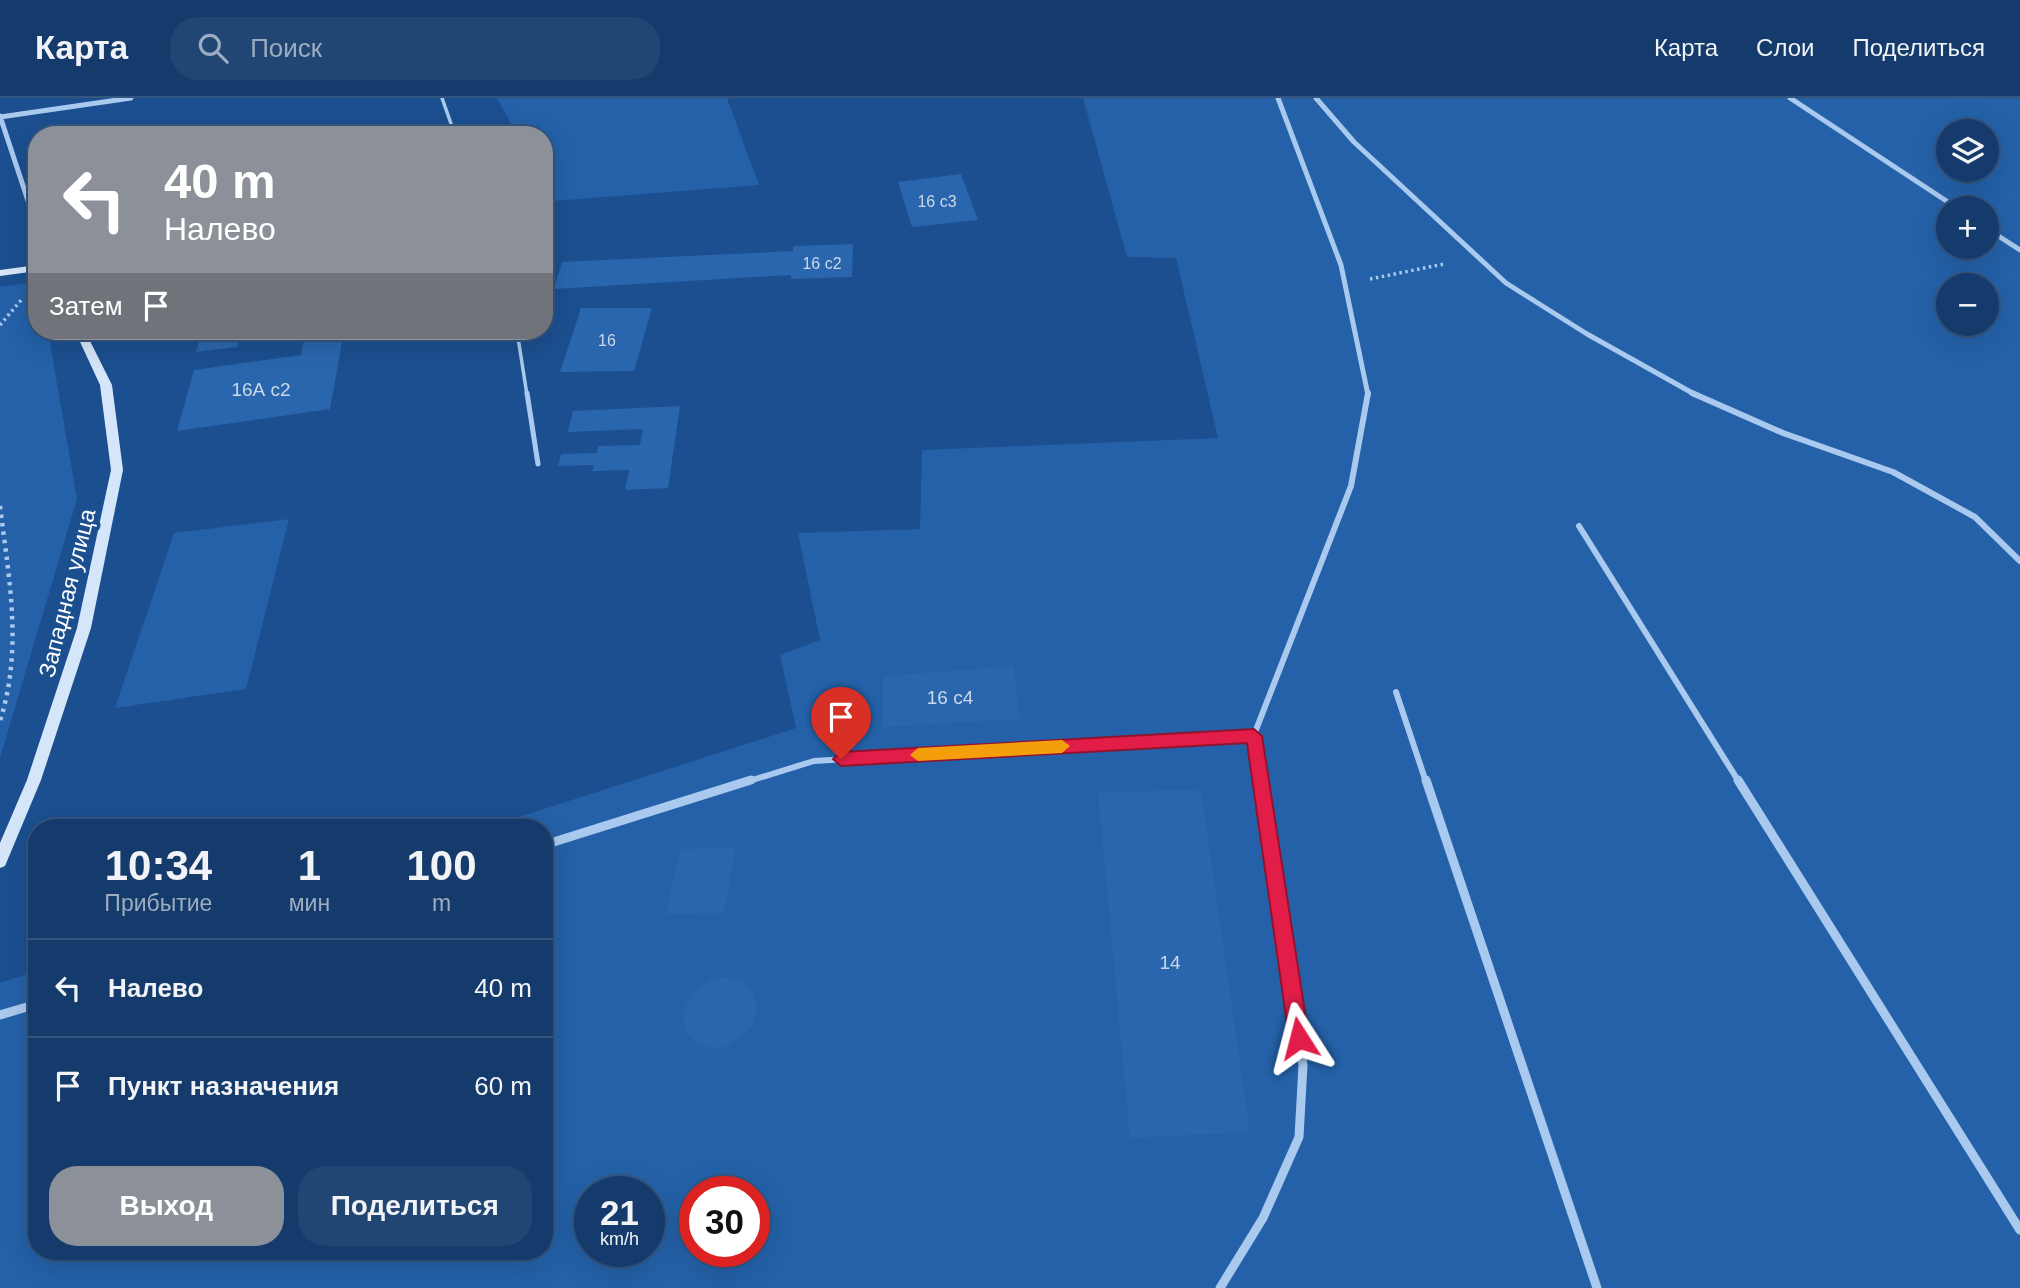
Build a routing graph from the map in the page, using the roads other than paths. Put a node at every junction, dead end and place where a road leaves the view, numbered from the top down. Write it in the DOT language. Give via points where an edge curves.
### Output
graph roads {
  1 [pos="131,98"];
  2 [pos="442,98"];
  3 [pos="1278,98"];
  4 [pos="1316,98"];
  5 [pos="1790,98"];
  6 [pos="0,117"];
  7 [pos="452,126"];
  8 [pos="1939,196"];
  9 [pos="28,201"];
  10 [pos="1999,236"];
  11 [pos="2020,250"];
  12 [pos="28,269"];
  13 [pos="0,273"];
  14 [pos="84,340"];
  15 [pos="518,340"];
  16 [pos="538,464"];
  17 [pos="1579,526"];
  18 [pos="2020,561"];
  19 [pos="1395,692"];
  20 [pos="1254,736"];
  21 [pos="553,842"];
  22 [pos="0,861"];
  23 [pos="28,1007"];
  24 [pos="0,1015"];
  25 [pos="2020,1230"];
  26 [pos="1220,1288"];
  27 [pos="1597,1288"];
  1 -- 6 [label="street"];
  2 -- 7 [label="lane"];
  3 -- 20 [label="street" via="1345,285 1369,390 1351,486"];
  4 -- 18 [label="street" via="1354,142 1506,283 1695,394 1783,433 1893,472 1975,517"];
  5 -- 8 [label="street"];
  6 -- 9 [label="street"];
  10 -- 11 [label="street"];
  12 -- 13 [label="street"];
  14 -- 22 [label="street, Западная улица" via="106,384 117,470 84,628 34,780"];
  15 -- 16 [label="lane"];
  17 -- 25 [label="street"];
  19 -- 27 [label="street"];
  20 -- 21 [label="street" via="814,761"];
  20 -- 26 [label="street" via="1303,1065 1299,1137 1263,1219"];
  23 -- 24 [label="street"];
}
